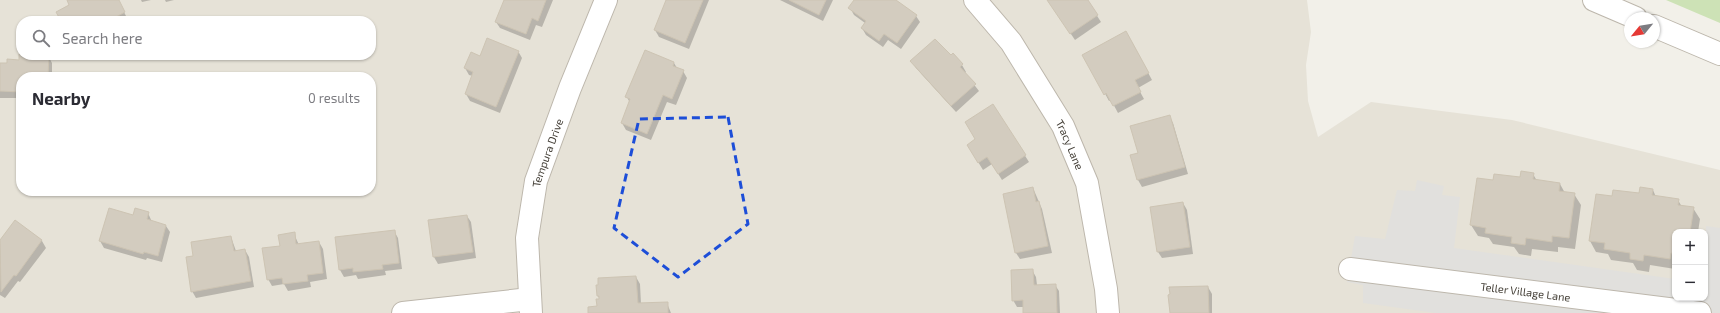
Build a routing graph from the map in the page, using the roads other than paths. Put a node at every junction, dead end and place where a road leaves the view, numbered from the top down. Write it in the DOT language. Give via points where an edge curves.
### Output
graph roads {
  1 [pos="606,0"];
  2 [pos="975,0"];
  3 [pos="1594,0"];
  4 [pos="1624,13"];
  5 [pos="1660,29"];
  6 [pos="1720,54"];
  7 [pos="1350,269"];
  8 [pos="530,306"];
  9 [pos="404,313"];
  10 [pos="1108,313"];
  11 [pos="1700,313"];
  1 -- 8 [label="street, Tempura Drive" via="536,181 527,238"];
  2 -- 10 [label="street, Tracy Lane" via="1011,42 1062,123 1087,183"];
  3 -- 4 [label="street"];
  5 -- 6 [label="street"];
  7 -- 11 [label="street, Teller Village Lane"];
  8 -- 9 [label="street"];
}
